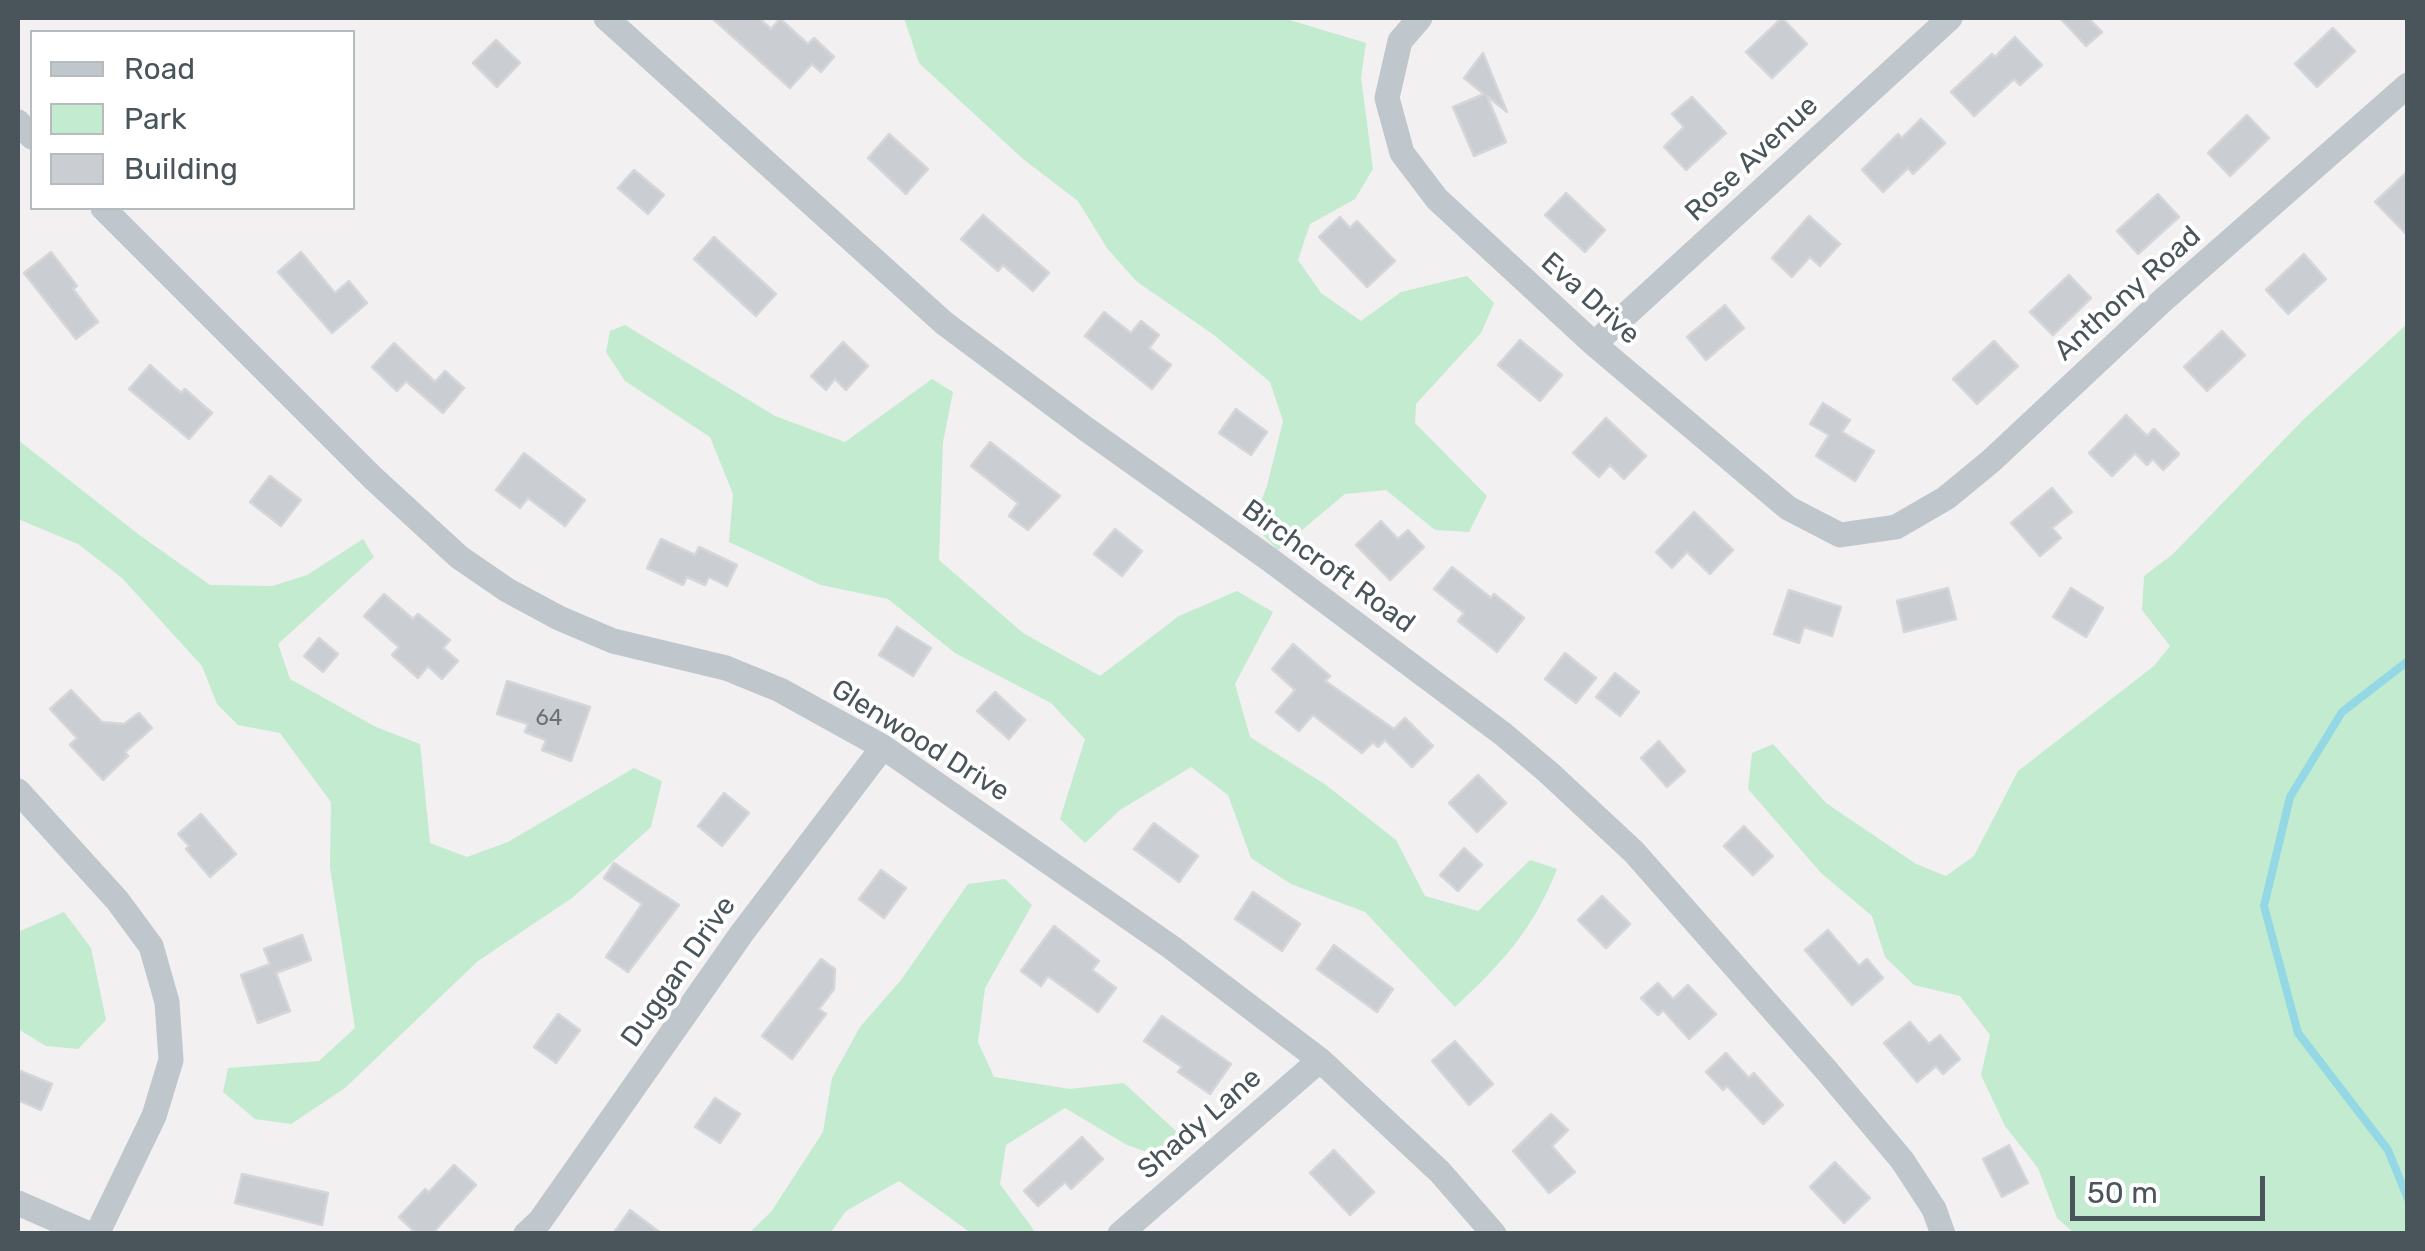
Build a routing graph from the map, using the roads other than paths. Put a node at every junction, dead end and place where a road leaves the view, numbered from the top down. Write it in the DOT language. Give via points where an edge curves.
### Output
graph roads {
  1 [pos="606,18"];
  2 [pos="1420,18"];
  3 [pos="1950,18"];
  4 [pos="2408,85"];
  5 [pos="105,210"];
  6 [pos="1594,344"];
  7 [pos="1879,530"];
  8 [pos="883,746"];
  9 [pos="18,790"];
  10 [pos="1320,1060"];
  11 [pos="18,1203"];
  12 [pos="89,1234"];
  13 [pos="97,1234"];
  14 [pos="526,1234"];
  15 [pos="1120,1234"];
  16 [pos="1494,1234"];
  17 [pos="1943,1234"];
  1 -- 17 [label="street, Birchcroft Road" via="944,323 1548,772 1634,852 1827,1070 1902,1160"];
  2 -- 6 [label="street, Eva Drive" via="1400,42 1387,98 1402,153 1437,200"];
  3 -- 6 [label="street, Rose Avenue"];
  4 -- 7 [label="street, Anthony Road" via="1992,461 1946,498"];
  5 -- 8 [label="street, Glenwood Drive" via="459,557 559,618 612,640 726,668"];
  6 -- 7 [label="street, Eva Drive" via="1788,508 1840,535"];
  8 -- 10 [label="street, Glenwood Drive"];
  8 -- 14 [label="street, Duggan Drive"];
  9 -- 13 [label="street" via="151,946 167,1002 170,1060 160,1098"];
  10 -- 15 [label="street, Shady Lane"];
  10 -- 16 [label="street, Glenwood Drive" via="1440,1172"];
  11 -- 12 [label="street"];
}
